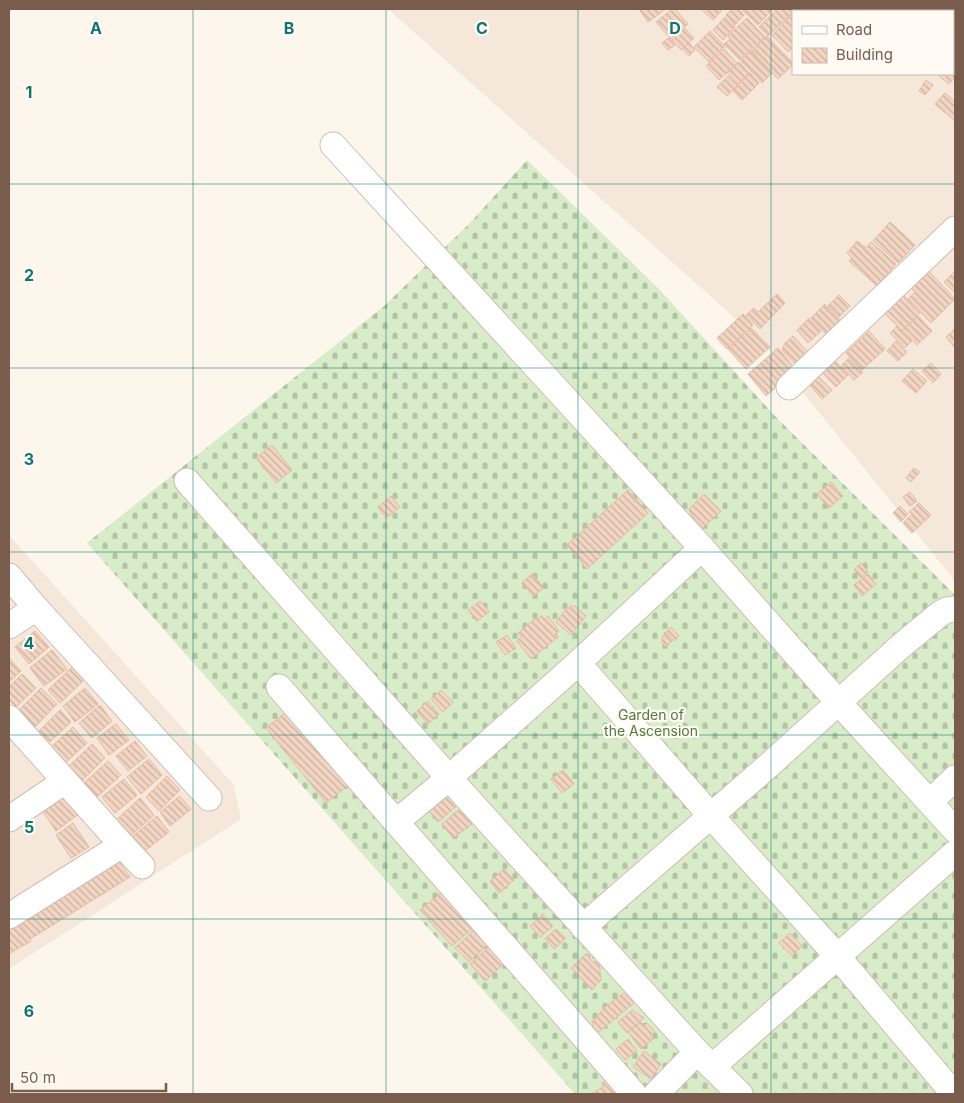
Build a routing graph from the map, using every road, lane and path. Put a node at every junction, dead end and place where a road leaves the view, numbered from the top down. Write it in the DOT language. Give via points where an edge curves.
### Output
graph roads {
  1 [pos="333,145"];
  2 [pos="955,228"];
  3 [pos="789,387"];
  4 [pos="187,481"];
  5 [pos="702,548"];
  6 [pos="9,576"];
  7 [pos="36,608"];
  8 [pos="955,609"];
  9 [pos="9,626"];
  10 [pos="578,663"];
  11 [pos="278,687"];
  12 [pos="839,703"];
  13 [pos="10,721"];
  14 [pos="449,778"];
  15 [pos="955,778"];
  16 [pos="65,781"];
  17 [pos="209,798"];
  18 [pos="930,802"];
  19 [pos="711,816"];
  20 [pos="9,819"];
  21 [pos="396,822"];
  22 [pos="955,830"];
  23 [pos="122,845"];
  24 [pos="955,853"];
  25 [pos="142,866"];
  26 [pos="9,916"];
  27 [pos="583,927"];
  28 [pos="838,957"];
  29 [pos="704,1060"];
  30 [pos="634,1094"];
  31 [pos="656,1094"];
  32 [pos="740,1094"];
  33 [pos="954,1094"];
  1 -- 5 [label="street"];
  2 -- 3 [label="street"];
  4 -- 14 [label="street"];
  5 -- 10 [label="street"];
  5 -- 12 [label="street"];
  6 -- 7 [label="street"];
  7 -- 9 [label="street"];
  7 -- 17 [label="street"];
  8 -- 12 [label="street" via="947,610 931,621"];
  10 -- 14 [label="street"];
  10 -- 19 [label="street"];
  11 -- 21 [label="street"];
  12 -- 18 [label="street"];
  12 -- 19 [label="street"];
  13 -- 16 [label="street"];
  14 -- 21 [label="street"];
  14 -- 27 [label="street"];
  15 -- 18 [label="street"];
  16 -- 20 [label="street"];
  16 -- 23 [label="street"];
  18 -- 22 [label="street"];
  19 -- 27 [label="street"];
  19 -- 28 [label="street"];
  21 -- 30 [label="street"];
  23 -- 25 [label="street"];
  23 -- 26 [label="street"];
  24 -- 28 [label="street"];
  27 -- 29 [label="street"];
  28 -- 29 [label="street"];
  28 -- 33 [label="street"];
  29 -- 31 [label="street"];
  29 -- 32 [label="street"];
}
